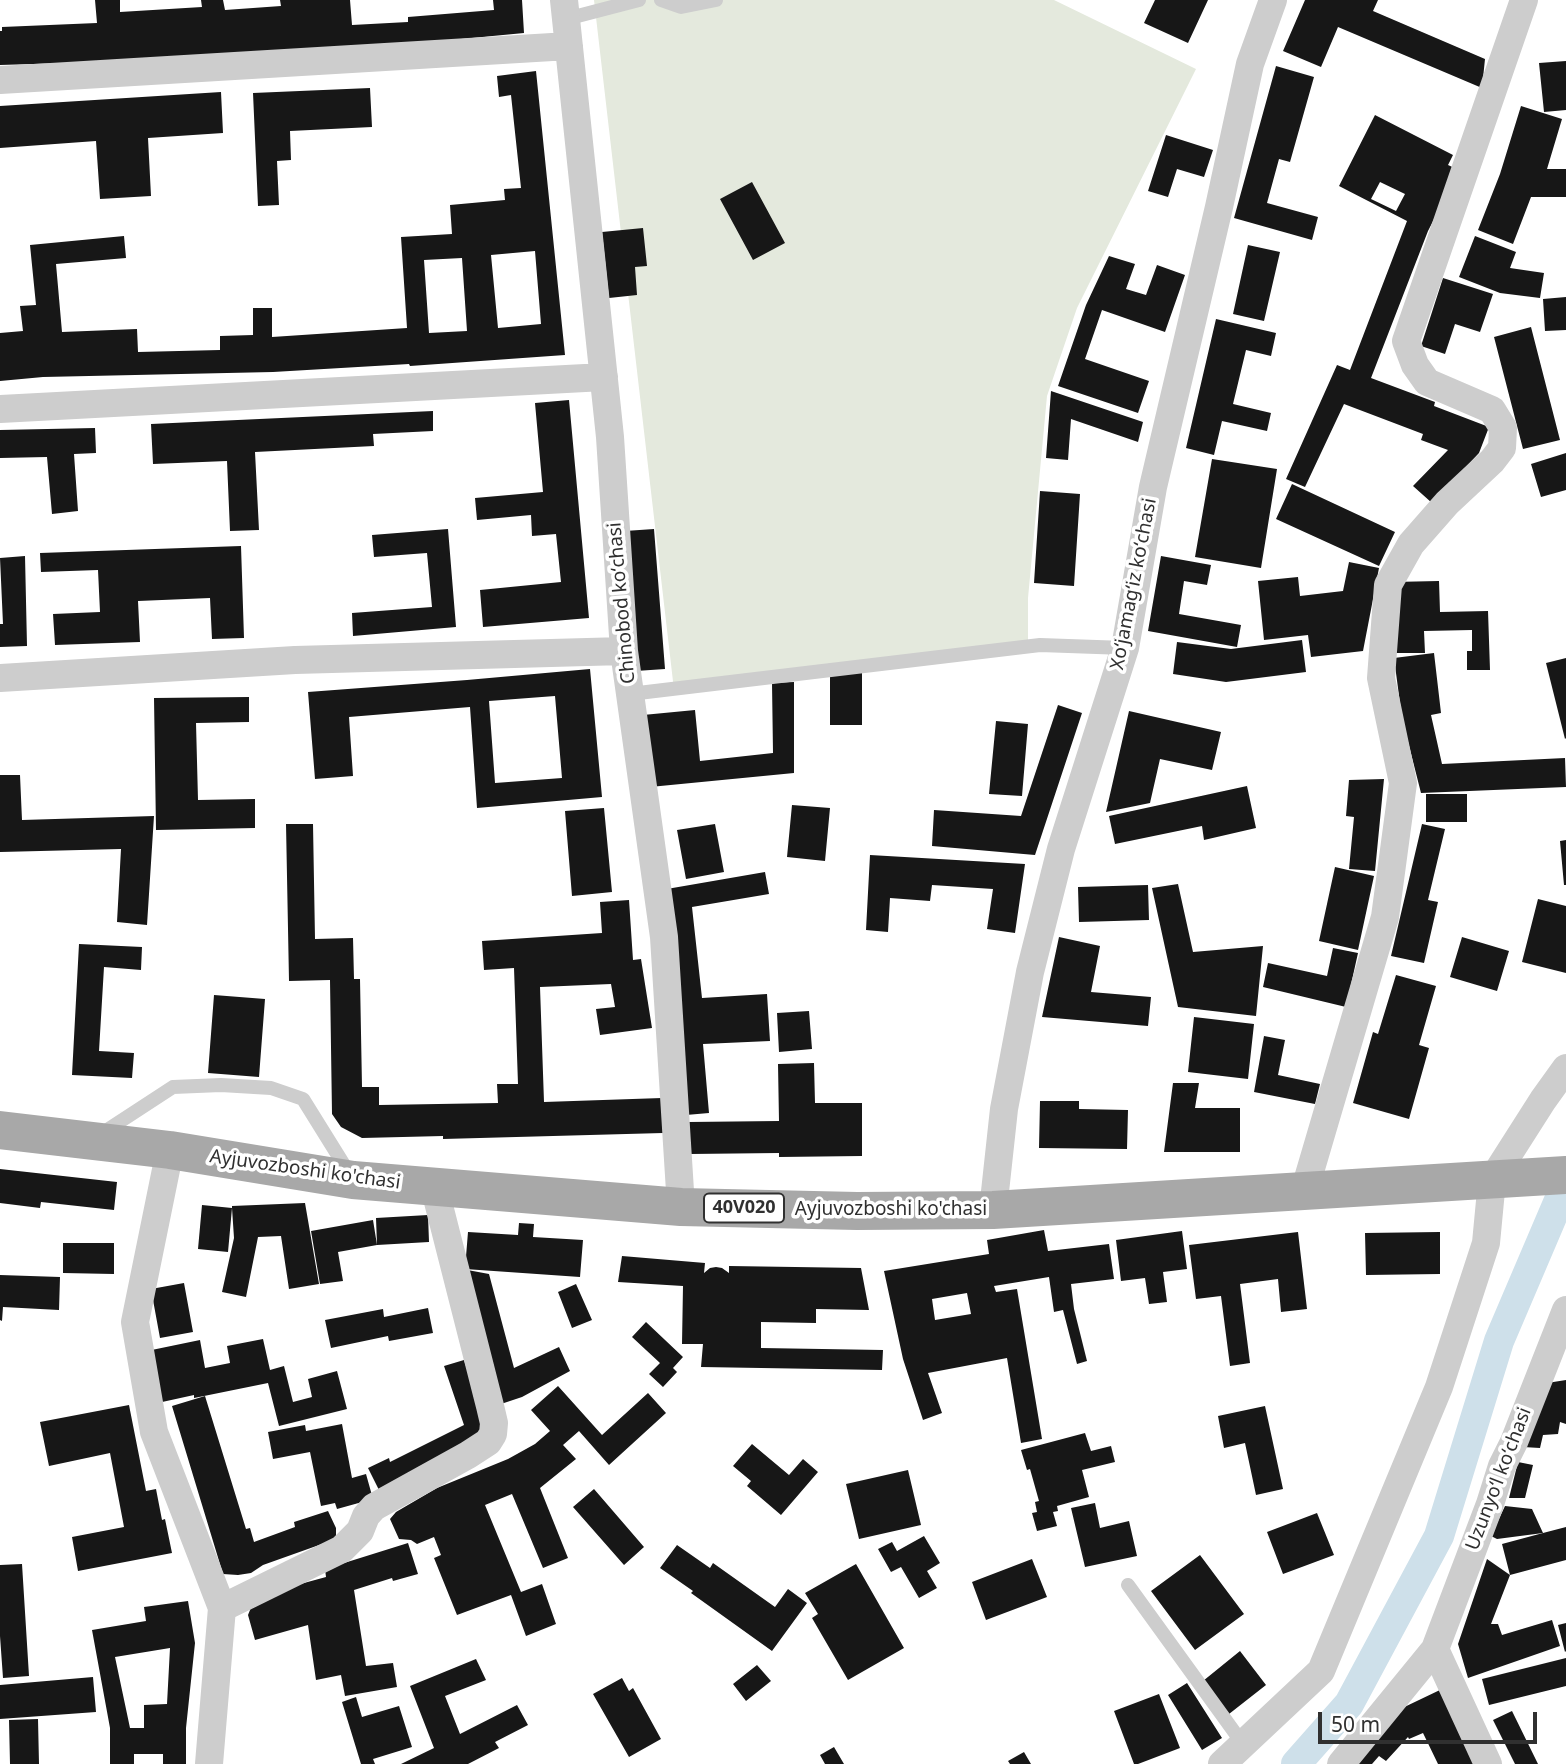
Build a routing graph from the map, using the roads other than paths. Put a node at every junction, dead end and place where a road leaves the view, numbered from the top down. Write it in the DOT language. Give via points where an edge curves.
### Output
graph roads {
  1 [pos="639,0"];
  2 [pos="662,0"];
  3 [pos="716,0"];
  4 [pos="1273,0"];
  5 [pos="1524,0"];
  6 [pos="566,22"];
  7 [pos="0,80"];
  8 [pos="604,377"];
  9 [pos="0,409"];
  10 [pos="1125,648"];
  11 [pos="624,651"];
  12 [pos="0,678"];
  13 [pos="630,694"];
  14 [pos="1566,1068"];
  15 [pos="0,1130"];
  16 [pos="90,1141"];
  17 [pos="170,1150"];
  18 [pos="1566,1175"];
  19 [pos="353,1180"];
  20 [pos="1492,1180"];
  21 [pos="434,1186"];
  22 [pos="1304,1192"];
  23 [pos="681,1206"];
  24 [pos="993,1210"];
  25 [pos="1566,1310"];
  26 [pos="1128,1585"];
  27 [pos="222,1608"];
  28 [pos="1435,1649"];
  29 [pos="1243,1744"];
  30 [pos="209,1764"];
  31 [pos="1222,1764"];
  32 [pos="1341,1764"];
  33 [pos="1488,1764"];
  1 -- 6 [label="lane"];
  2 -- 3 [label="lane" via="681,7"];
  4 -- 10 [label="street, Xoʻjamagʻiz koʻchasi" via="1250,64 1153,487"];
  5 -- 22 [label="street" via="1406,341 1427,382 1492,410 1503,428 1502,448 1410,544 1388,585 1381,678 1403,783 1387,904"];
  6 -- 7 [label="street"];
  6 -- 8 [label="street, Chinobod koʻchasi"];
  8 -- 9 [label="street"];
  8 -- 11 [label="street, Chinobod koʻchasi"];
  10 -- 13 [label="lane" via="1040,645"];
  10 -- 24 [label="street, Xoʻjamagʻiz koʻchasi" via="1061,849 1030,972 1004,1109"];
  11 -- 12 [label="street" via="295,660"];
  11 -- 13 [label="street, Chinobod koʻchasi"];
  13 -- 23 [label="street, Chinobod koʻchasi" via="664,937"];
  14 -- 20 [label="street"];
  15 -- 16 [label="main road, Ayjuvozboshi ko'chasi / 40V020"];
  16 -- 17 [label="main road, Ayjuvozboshi ko'chasi / 40V020"];
  16 -- 19 [label="lane" via="173,1087 271,1088 303,1099"];
  17 -- 19 [label="main road, Ayjuvozboshi ko'chasi / 40V020"];
  17 -- 27 [label="street" via="135,1322 154,1432"];
  18 -- 20 [label="main road, 40V020"];
  19 -- 21 [label="main road, Ayjuvozboshi ko'chasi / 40V020"];
  20 -- 22 [label="main road, Ayjuvozboshi ko'chasi / 40V020"];
  20 -- 29 [label="street" via="1486,1243 1439,1387 1321,1671"];
  21 -- 23 [label="main road, Ayjuvozboshi ko'chasi / 40V020"];
  21 -- 27 [label="street" via="490,1406 493,1434 468,1455 374,1507 342,1549"];
  22 -- 24 [label="main road, Ayjuvozboshi ko'chasi / 40V020"];
  23 -- 24 [label="main road, Ayjuvozboshi ko'chasi / 40V020"];
  25 -- 28 [label="street, Uzunyoʻl koʻchasi"];
  26 -- 29 [label="lane"];
  27 -- 30 [label="street"];
  28 -- 32 [label="street, Uzunyoʻl koʻchasi"];
  28 -- 33 [label="street"];
  29 -- 31 [label="street"];
}
